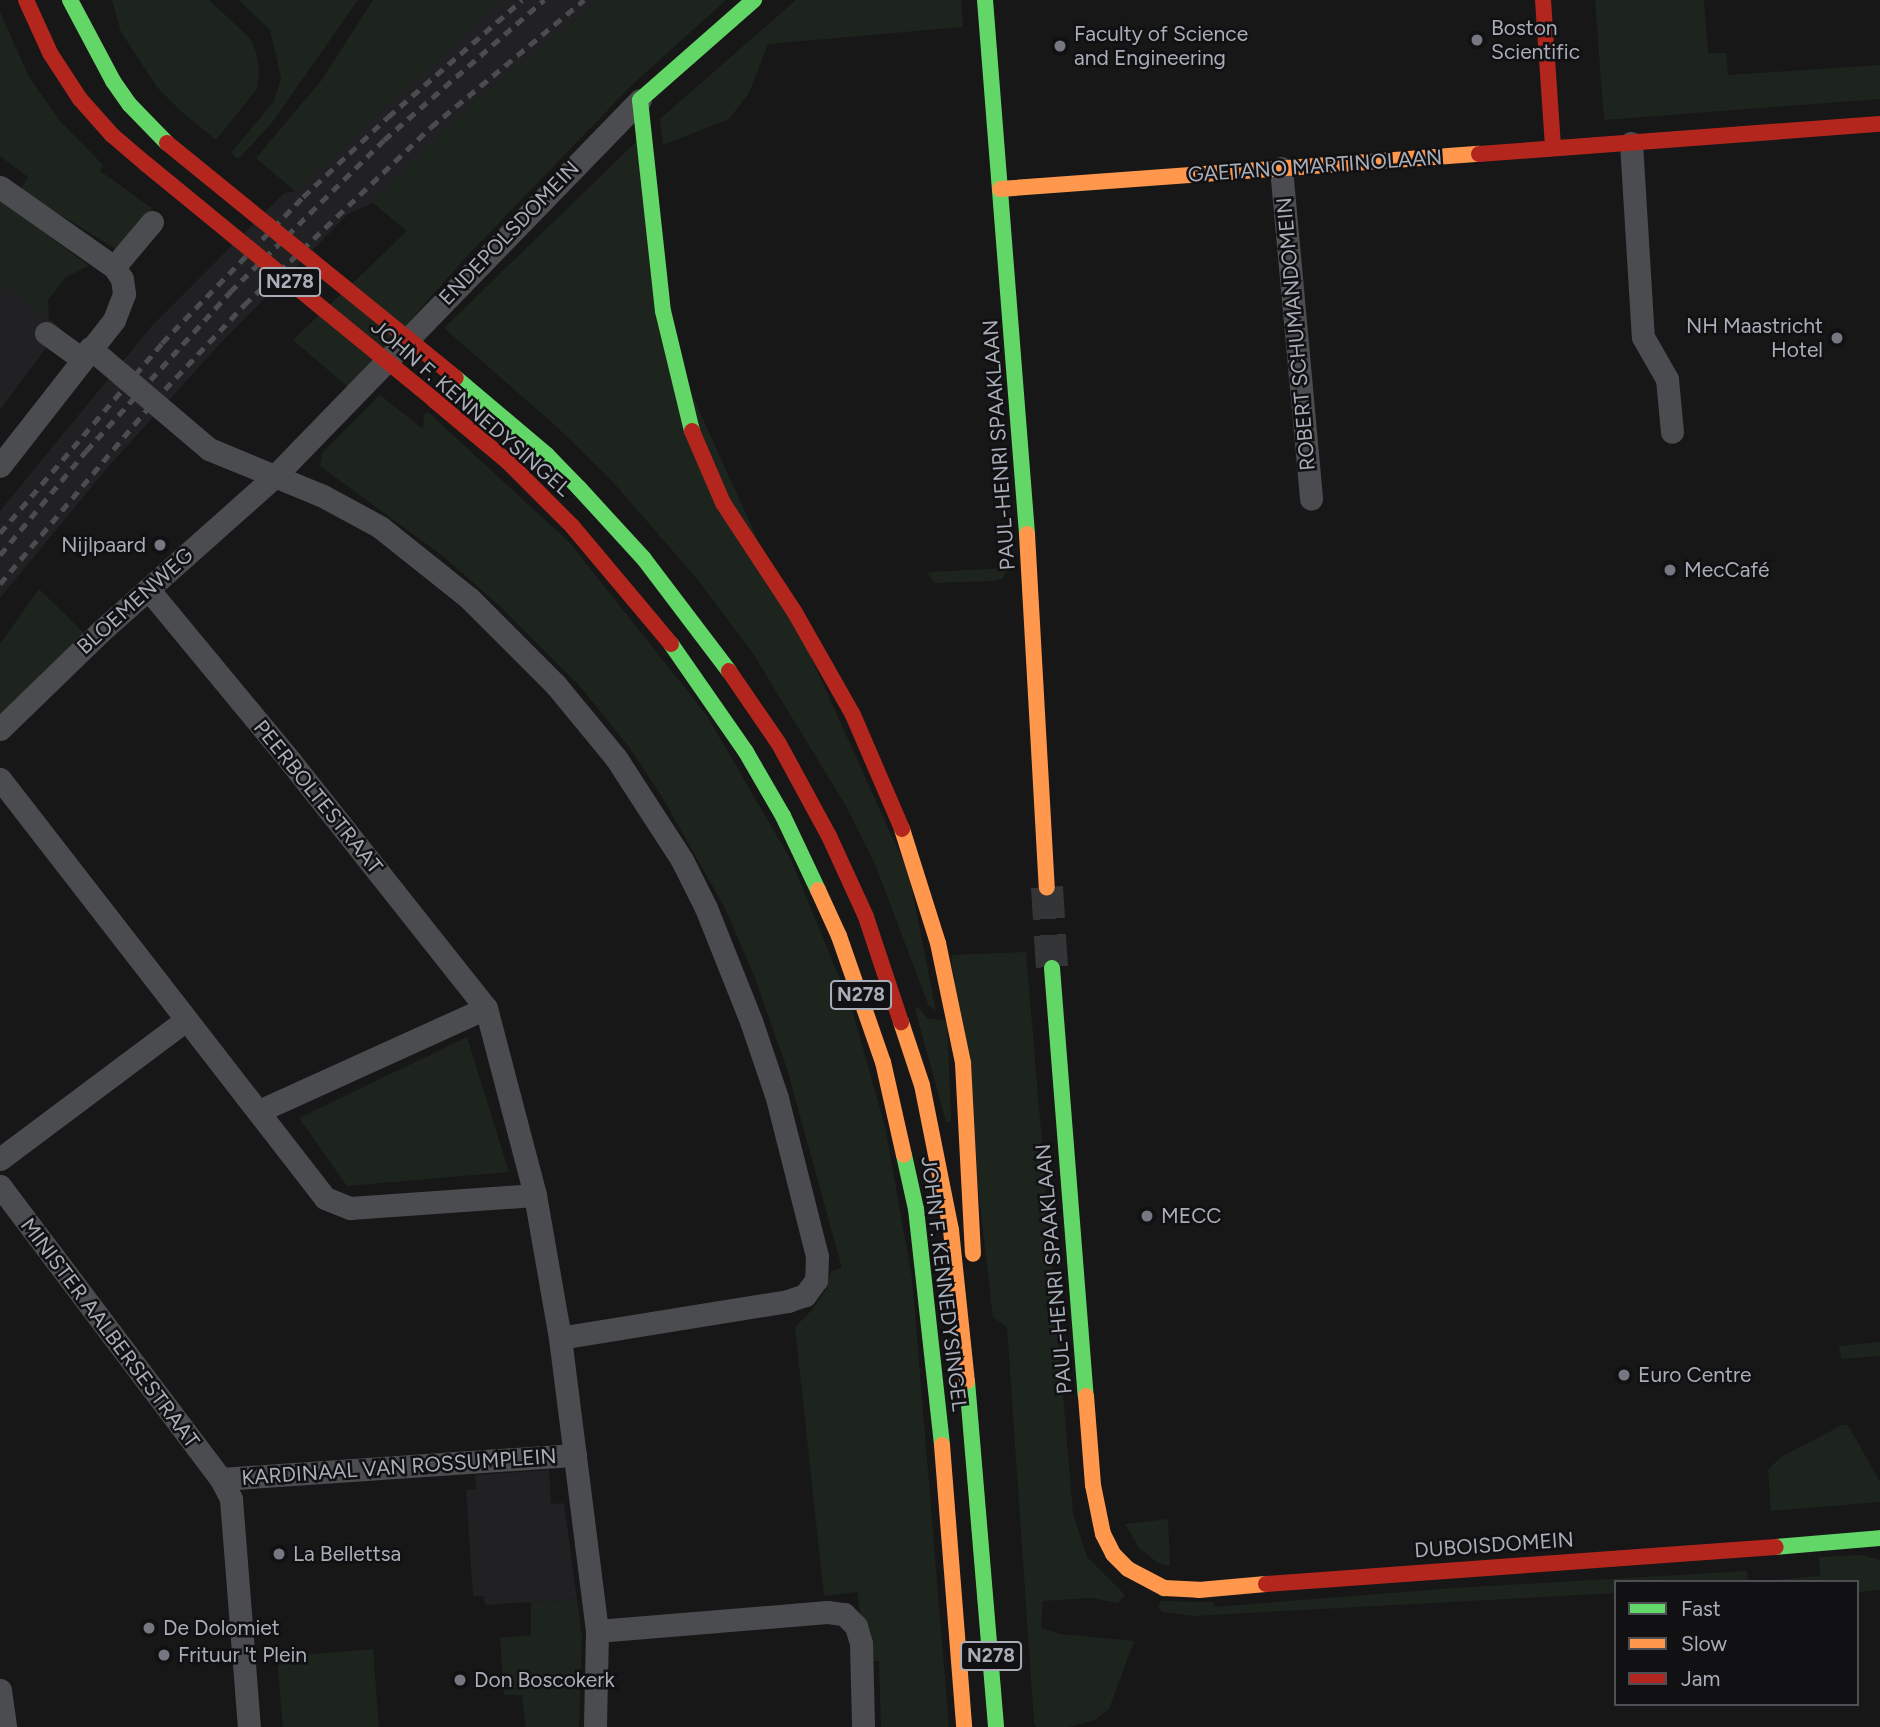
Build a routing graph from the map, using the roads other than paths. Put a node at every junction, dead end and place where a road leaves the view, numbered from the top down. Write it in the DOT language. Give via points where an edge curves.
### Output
graph roads {
  1 [pos="26,0"];
  2 [pos="70,0"];
  3 [pos="754,0"];
  4 [pos="985,0"];
  5 [pos="1543,0"];
  6 [pos="640,100"];
  7 [pos="1880,124"];
  8 [pos="1630,143"];
  9 [pos="1553,148"];
  10 [pos="1281,168"];
  11 [pos="0,187"];
  12 [pos="1000,189"];
  13 [pos="152,222"];
  14 [pos="114,267"];
  15 [pos="46,332"];
  16 [pos="86,353"];
  17 [pos="1672,432"];
  18 [pos="0,466"];
  19 [pos="274,477"];
  20 [pos="1311,499"];
  21 [pos="148,589"];
  22 [pos="0,729"];
  23 [pos="0,779"];
  24 [pos="1047,887"];
  25 [pos="1052,968"];
  26 [pos="486,1008"];
  27 [pos="186,1020"];
  28 [pos="259,1111"];
  29 [pos="0,1159"];
  30 [pos="0,1186"];
  31 [pos="536,1195"];
  32 [pos="959,1287"];
  33 [pos="560,1338"];
  34 [pos="575,1455"];
  35 [pos="221,1479"];
  36 [pos="1880,1538"];
  37 [pos="1119,1562"];
  38 [pos="597,1631"];
  39 [pos="0,1690"];
  40 [pos="5,1727"];
  41 [pos="249,1727"];
  42 [pos="595,1727"];
  43 [pos="863,1727"];
  44 [pos="964,1727"];
  45 [pos="996,1727"];
  1 -- 44 [label="main road, JOHN F. KENNEDYSINGEL / N278, bridge" via="50,53 80,99 112,135 509,463 565,519 687,664 783,816 839,936 886,1072 916,1209 947,1492"];
  2 -- 32 [label="main road, JOHN F. KENNEDYSINGEL / N278, bridge" via="113,81 167,143 547,455 627,540 701,631 779,744 847,875 906,1031 940,1163"];
  3 -- 6 [label="main road, ENDEPOLSDOMEIN"];
  4 -- 12 [label="main road, PAUL-HENRI SPAAKLAAN"];
  5 -- 9 [label="main road"];
  6 -- 19 [label="street, ENDEPOLSDOMEIN"];
  6 -- 32 [label="main road" via="663,311 696,444 723,503 794,611 853,715 897,815 938,943 963,1063 968,1125 975,1246"];
  7 -- 8 [label="main road, GAETANO MARTINOLAAN"];
  8 -- 9 [label="main road, GAETANO MARTINOLAAN"];
  8 -- 17 [label="street" via="1643,337 1667,379"];
  9 -- 10 [label="main road, GAETANO MARTINOLAAN"];
  10 -- 12 [label="main road, GAETANO MARTINOLAAN"];
  10 -- 20 [label="street, ROBERT SCHUMANDOMEIN"];
  11 -- 14 [label="street"];
  12 -- 24 [label="main road, PAUL-HENRI SPAAKLAAN" via="1032,593"];
  13 -- 14 [label="street"];
  14 -- 16 [label="street" via="124,284 123,302"];
  15 -- 16 [label="street"];
  16 -- 18 [label="street"];
  16 -- 19 [label="street" via="209,449"];
  19 -- 21 [label="street, BLOEMENWEG"];
  19 -- 33 [label="street" via="323,496 380,527 469,598 585,719 650,807 682,860 706,908 777,1098 817,1256 811,1289 788,1301"];
  21 -- 22 [label="street, BLOEMENWEG"];
  21 -- 26 [label="street, PEERBOLTESTRAAT"];
  23 -- 27 [label="street"];
  25 -- 37 [label="main road, PAUL-HENRI SPAAKLAAN" via="1093,1485 1102,1535"];
  26 -- 28 [label="street"];
  26 -- 31 [label="street, KARDINAAL VAN ROSSUMPLEIN"];
  27 -- 28 [label="street"];
  27 -- 29 [label="street"];
  28 -- 31 [label="street" via="334,1204 350,1208"];
  30 -- 35 [label="street, MINISTER AALBERSESTRAAT"];
  31 -- 33 [label="street, KARDINAAL VAN ROSSUMPLEIN"];
  32 -- 45 [label="main road, JOHN F. KENNEDYSINGEL / N278"];
  33 -- 34 [label="street, KARDINAAL VAN ROSSUMPLEIN"];
  34 -- 35 [label="street, KARDINAAL VAN ROSSUMPLEIN"];
  34 -- 38 [label="street, KARDINAAL VAN ROSSUMPLEIN"];
  35 -- 41 [label="street, KARDINAAL VAN ROSSUMPLEIN" via="234,1510"];
  36 -- 37 [label="main road, DUBOISDOMEIN" via="1182,1590 1154,1585"];
  38 -- 42 [label="street, KARDINAAL VAN ROSSUMPLEIN"];
  38 -- 43 [label="street" via="844,1614 856,1626 861,1643"];
  39 -- 40 [label="street"];
}
